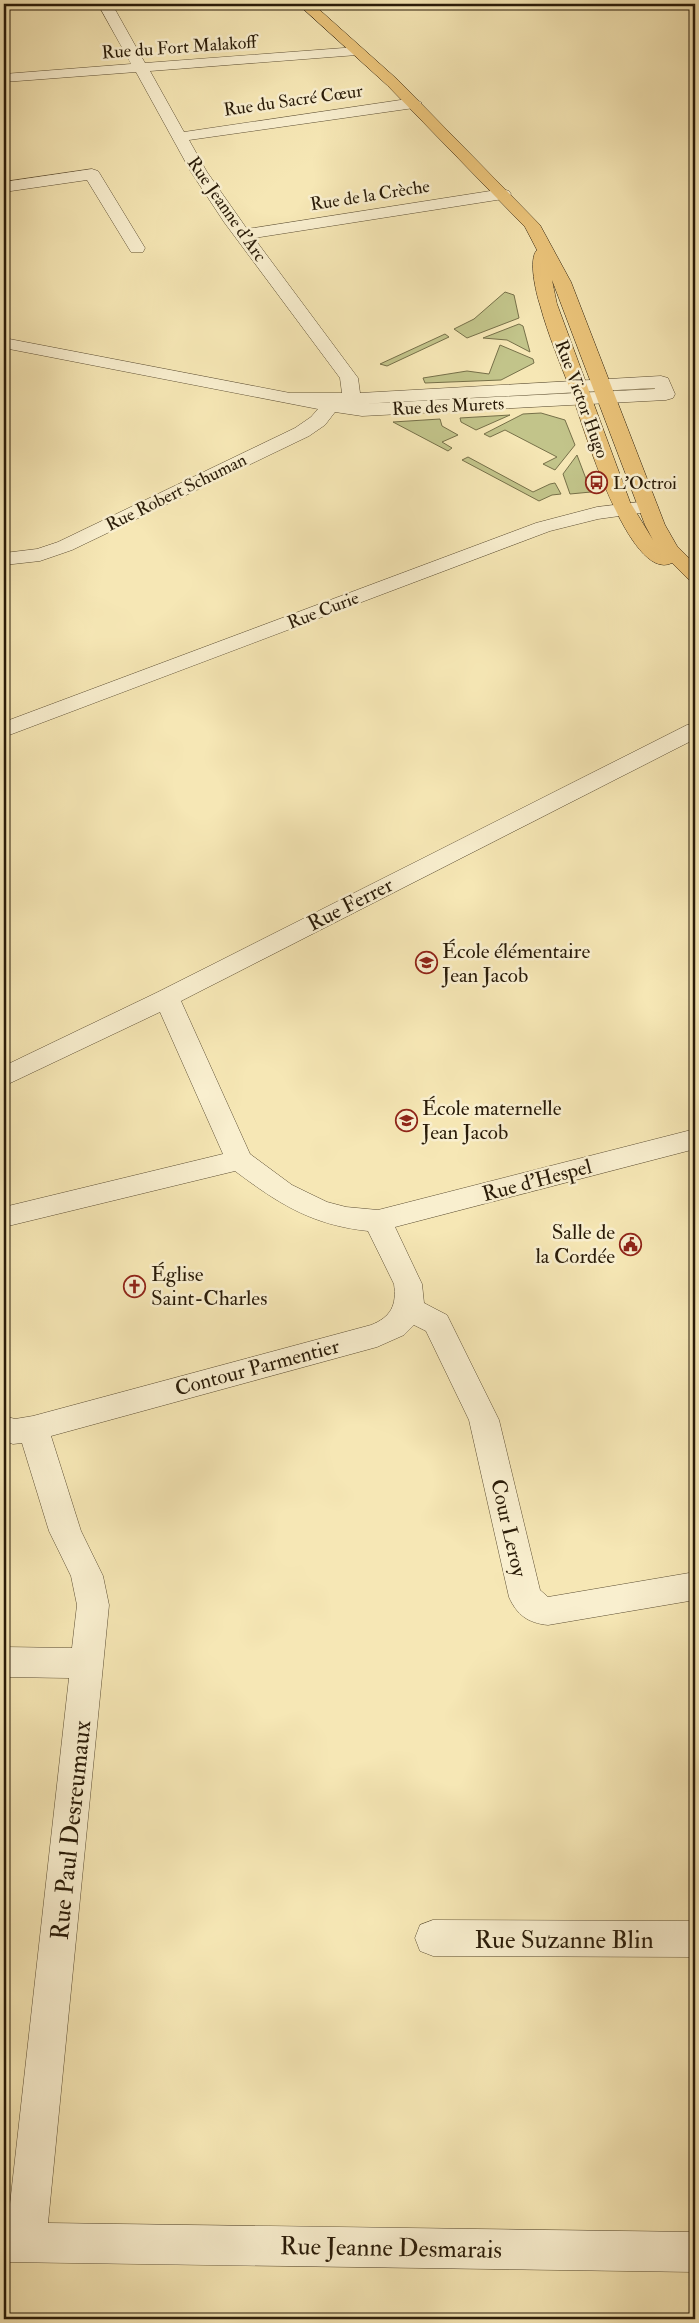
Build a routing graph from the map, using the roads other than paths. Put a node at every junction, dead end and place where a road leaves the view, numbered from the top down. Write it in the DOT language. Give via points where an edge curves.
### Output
graph roads {
  1 [pos="105,4"];
  2 [pos="305,4"];
  3 [pos="357,51"];
  4 [pos="142,68"];
  5 [pos="4,78"];
  6 [pos="414,103"];
  7 [pos="179,137"];
  8 [pos="4,186"];
  9 [pos="503,194"];
  10 [pos="243,235"];
  11 [pos="543,246"];
  12 [pos="136,248"];
  13 [pos="4,343"];
  14 [pos="604,391"];
  15 [pos="580,393"];
  16 [pos="341,403"];
  17 [pos="648,507"];
  18 [pos="623,510"];
  19 [pos="4,559"];
  20 [pos="695,576"];
  21 [pos="4,730"];
  22 [pos="695,730"];
  23 [pos="167,998"];
  24 [pos="4,1077"];
  25 [pos="695,1139"];
  26 [pos="240,1160"];
  27 [pos="4,1217"];
  28 [pos="378,1221"];
  29 [pos="409,1309"];
  30 [pos="18,1428"];
  31 [pos="695,1586"];
  32 [pos="4,1662"];
  33 [pos="88,1663"];
  34 [pos="433,1938"];
  35 [pos="695,1940"];
  36 [pos="15,2242"];
  37 [pos="695,2252"];
  1 -- 4 [label="street, Rue Jeanne d'Arc"];
  2 -- 3 [label="main road, Rue Victor Hugo"];
  3 -- 4 [label="street, Rue du Fort Malakoff"];
  3 -- 6 [label="main road, Rue Victor Hugo"];
  4 -- 5 [label="street, Rue du Fort Malakoff"];
  4 -- 7 [label="street, Rue Jeanne d'Arc"];
  6 -- 7 [label="street, Rue du Sacré Cœur"];
  6 -- 9 [label="main road, Rue Victor Hugo"];
  7 -- 10 [label="street, Rue Jeanne d'Arc"];
  8 -- 12 [label="street" via="92,174"];
  9 -- 10 [label="street, Rue de la Crèche"];
  9 -- 11 [label="main road, Rue Victor Hugo" via="532,225"];
  10 -- 16 [label="street, Rue Jeanne d'Arc" via="347,375 350,381"];
  11 -- 14 [label="main road, Rue Victor Hugo" via="560,276"];
  11 -- 15 [label="main road, Rue Victor Hugo" via="541,264 548,304"];
  13 -- 16 [label="street, Rue des Murets" via="291,398"];
  14 -- 15 [label="street, Rue des Murets"];
  14 -- 17 [label="main road, Rue Victor Hugo"];
  15 -- 16 [label="street, Rue des Murets" via="375,410"];
  15 -- 18 [label="main road, Rue Victor Hugo"];
  16 -- 19 [label="street, Rue Robert Schuman" via="302,432 65,546 40,555"];
  17 -- 18 [label="street, Rue Curie"];
  17 -- 20 [label="main road, Rue Victor Hugo" via="669,549"];
  18 -- 20 [label="main road, Rue Victor Hugo" via="648,547 669,564"];
  18 -- 21 [label="street, Rue Curie" via="543,527"];
  22 -- 23 [label="street, Rue Ferrer"];
  23 -- 24 [label="street, Rue Ferrer"];
  23 -- 26 [label="street"];
  25 -- 28 [label="street, Rue d'Hespel"];
  26 -- 27 [label="street"];
  26 -- 28 [label="street, Rue d'Hespel" via="282,1192 318,1210 353,1219"];
  28 -- 29 [label="street" via="408,1284"];
  29 -- 30 [label="street, Contour Parmentier" via="394,1328 377,1335"];
  29 -- 31 [label="street, Cour Leroy" via="437,1323 484,1420 525,1597 536,1610 548,1611"];
  30 -- 33 [label="street, Rue Paul Desreumaux" via="84,1567 92,1595"];
  32 -- 33 [label="street"];
  33 -- 36 [label="street, Rue Paul Desreumaux"];
  34 -- 35 [label="street, Rue Suzanne Blin"];
  36 -- 37 [label="street, Rue Jeanne Desmarais"];
}
